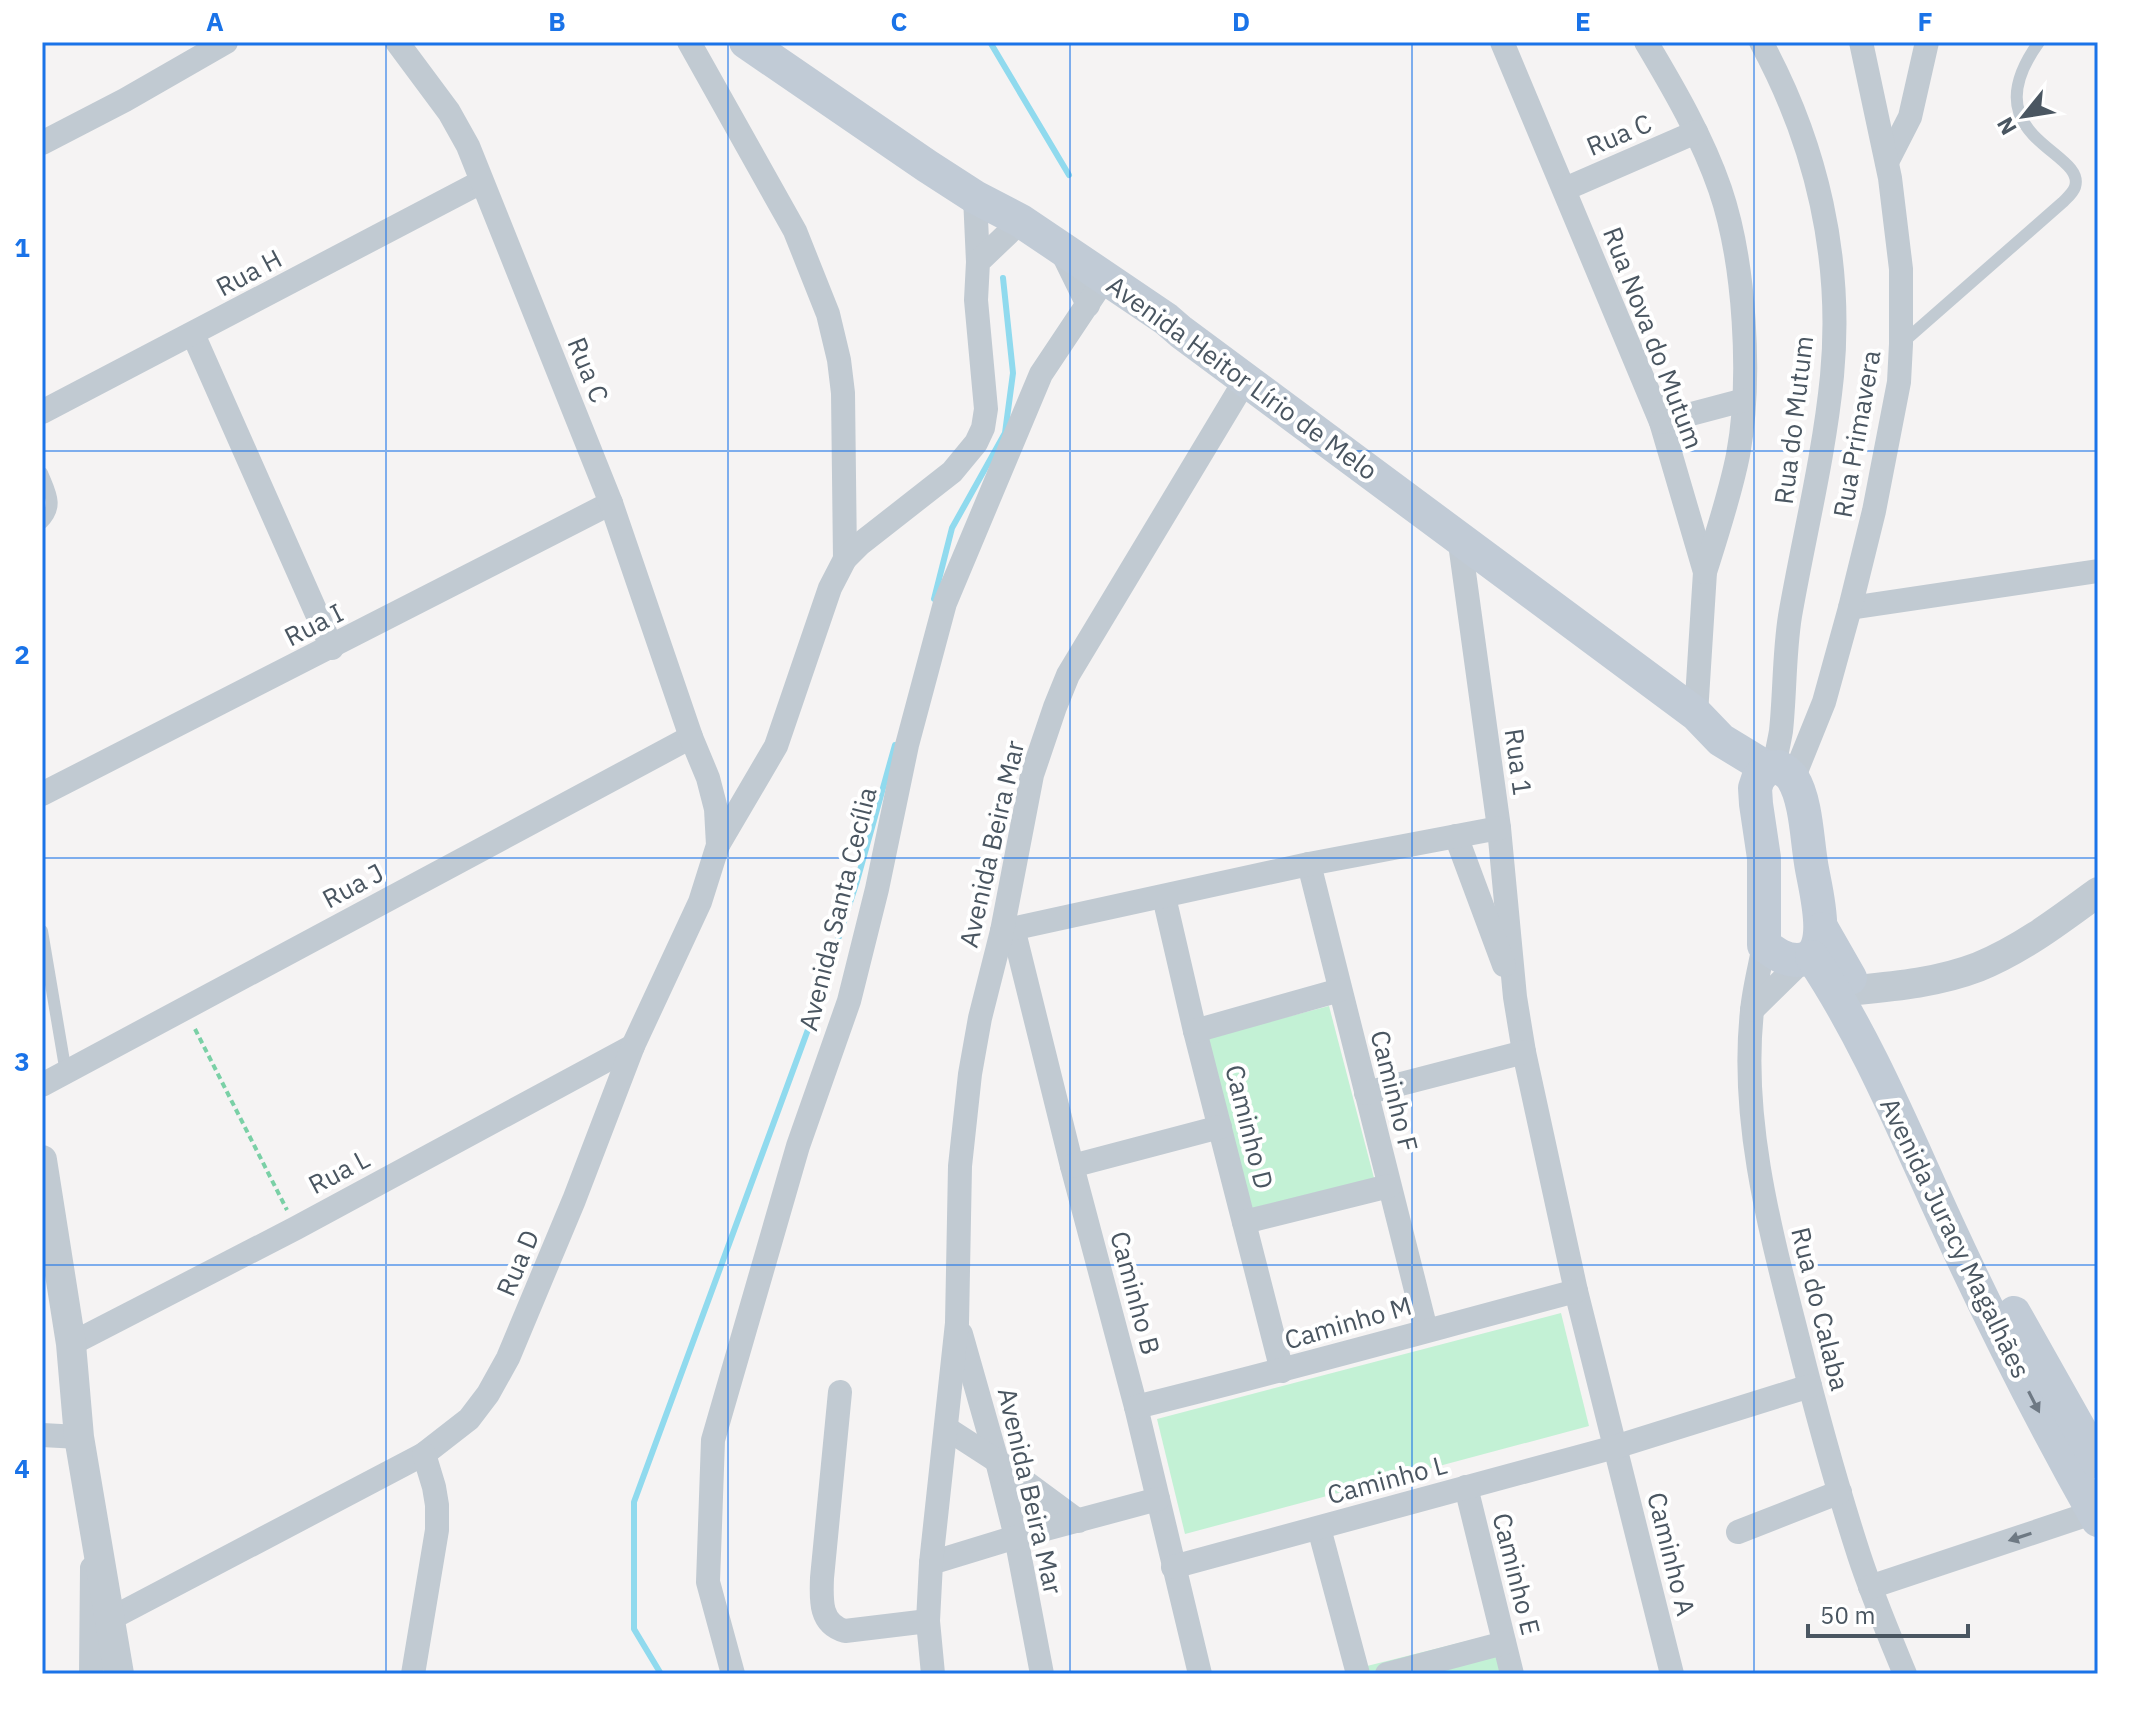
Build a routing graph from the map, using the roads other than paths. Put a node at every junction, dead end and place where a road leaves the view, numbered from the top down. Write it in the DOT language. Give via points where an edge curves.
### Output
graph roads {
  1 [pos="226,42"];
  2 [pos="397,42"];
  3 [pos="689,42"];
  4 [pos="746,42"];
  5 [pos="1502,42"];
  6 [pos="1646,42"];
  7 [pos="1761,42"];
  8 [pos="1861,42"];
  9 [pos="1927,42"];
  10 [pos="2039,42"];
  11 [pos="1696,132"];
  12 [pos="42,143"];
  13 [pos="1887,162"];
  14 [pos="481,182"];
  15 [pos="1565,189"];
  16 [pos="975,197"];
  17 [pos="1021,221"];
  18 [pos="978,262"];
  19 [pos="1096,291"];
  20 [pos="193,334"];
  21 [pos="1901,344"];
  22 [pos="1246,379"];
  23 [pos="1744,400"];
  24 [pos="42,412"];
  25 [pos="1661,422"];
  26 [pos="42,473"];
  27 [pos="611,503"];
  28 [pos="42,523"];
  29 [pos="1459,536"];
  30 [pos="845,559"];
  31 [pos="2098,571"];
  32 [pos="1705,572"];
  33 [pos="1850,608"];
  34 [pos="332,648"];
  35 [pos="1696,714"];
  36 [pos="691,737"];
  37 [pos="1721,740"];
  38 [pos="1784,760"];
  39 [pos="42,794"];
  40 [pos="1756,804"];
  41 [pos="1499,828"];
  42 [pos="1456,836"];
  43 [pos="718,845"];
  44 [pos="1309,864"];
  45 [pos="2098,892"];
  46 [pos="1164,897"];
  47 [pos="1008,929"];
  48 [pos="42,931"];
  49 [pos="1764,945"];
  50 [pos="1813,948"];
  51 [pos="1340,990"];
  52 [pos="1857,990"];
  53 [pos="1515,997"];
  54 [pos="1752,1010"];
  55 [pos="1195,1031"];
  56 [pos="633,1046"];
  57 [pos="1524,1052"];
  58 [pos="66,1073"];
  59 [pos="42,1085"];
  60 [pos="1366,1093"];
  61 [pos="1220,1127"];
  62 [pos="42,1160"];
  63 [pos="1072,1166"];
  64 [pos="1389,1186"];
  65 [pos="1244,1222"];
  66 [pos="1576,1291"];
  67 [pos="957,1323"];
  68 [pos="1426,1330"];
  69 [pos="71,1344"];
  70 [pos="1282,1371"];
  71 [pos="1810,1386"];
  72 [pos="840,1392"];
  73 [pos="1136,1407"];
  74 [pos="946,1428"];
  75 [pos="42,1435"];
  76 [pos="79,1437"];
  77 [pos="1615,1447"];
  78 [pos="424,1454"];
  79 [pos="997,1461"];
  80 [pos="2098,1462"];
  81 [pos="1466,1487"];
  82 [pos="1840,1492"];
  83 [pos="1158,1499"];
  84 [pos="2097,1514"];
  85 [pos="1078,1521"];
  86 [pos="93,1526"];
  87 [pos="1319,1528"];
  88 [pos="1738,1532"];
  89 [pos="1016,1537"];
  90 [pos="931,1563"];
  91 [pos="1173,1567"];
  92 [pos="1870,1587"];
  93 [pos="110,1619"];
  94 [pos="928,1621"];
  95 [pos="1504,1643"];
  96 [pos="91,1674"];
  97 [pos="119,1674"];
  98 [pos="413,1674"];
  99 [pos="733,1674"];
  100 [pos="933,1674"];
  101 [pos="1042,1674"];
  102 [pos="1200,1674"];
  103 [pos="1358,1674"];
  104 [pos="1387,1674"];
  105 [pos="1512,1674"];
  106 [pos="1672,1674"];
  107 [pos="1905,1674"];
  1 -- 12 [label="street"];
  2 -- 14 [label="street, Rua C" via="449,112"];
  3 -- 30 [label="street" via="784,209 828,314 843,393"];
  4 -- 16 [label="main road, Avenida Heitor Lírio de Melo"];
  5 -- 15 [label="street, Rua Nova do Mutum"];
  6 -- 11 [label="street"];
  7 -- 38 [label="street, Rua do Mutum" via="1813,163 1826,228 1834,325 1827,417 1788,627"];
  8 -- 13 [label="street, Rua Primavera"];
  9 -- 13 [label="street" via="1910,117"];
  10 -- 21 [label="lane" via="2017,80 2019,114 2027,129 2071,168 2075,187"];
  11 -- 15 [label="street, Rua C"];
  11 -- 23 [label="street" via="1721,191 1739,273"];
  13 -- 21 [label="street, Rua Primavera" via="1901,269"];
  14 -- 20 [label="street, Rua H"];
  14 -- 27 [label="street, Rua C"];
  15 -- 25 [label="street, Rua Nova do Mutum"];
  16 -- 17 [label="main road, Avenida Heitor Lírio de Melo"];
  16 -- 18 [label="street"];
  17 -- 18 [label="street"];
  17 -- 19 [label="main road, Avenida Heitor Lírio de Melo" via="1059,247"];
  18 -- 30 [label="street" via="983,428 952,472"];
  19 -- 22 [label="main road, Avenida Heitor Lírio de Melo" via="1166,319"];
  19 -- 99 [label="street, Avenida Santa Cecília" via="1041,374 945,603 849,1001 798,1146 713,1440 708,1582"];
  20 -- 24 [label="street, Rua H"];
  20 -- 34 [label="street"];
  21 -- 33 [label="street, Rua Primavera" via="1899,382"];
  22 -- 29 [label="main road, Avenida Heitor Lírio de Melo"];
  22 -- 47 [label="street, Avenida Beira Mar" via="1068,675 1032,775"];
  23 -- 25 [label="street"];
  23 -- 32 [label="street" via="1730,492"];
  25 -- 32 [label="street, Rua Nova do Mutum"];
  26 -- 28 [label="lane" via="53,504"];
  27 -- 34 [label="street, Rua I"];
  27 -- 36 [label="street, Rua C"];
  29 -- 35 [label="main road, Avenida Heitor Lírio de Melo"];
  29 -- 41 [label="street, Rua 1"];
  30 -- 43 [label="street" via="830,588 776,746"];
  31 -- 33 [label="street"];
  32 -- 35 [label="street, Rua Nova do Mutum"];
  33 -- 38 [label="street, Rua Primavera" via="1824,702"];
  34 -- 39 [label="street, Rua I"];
  35 -- 37 [label="main road, Avenida Heitor Lírio de Melo"];
  36 -- 43 [label="street, Rua D" via="716,809"];
  36 -- 58 [label="street, Rua J"];
  37 -- 38 [label="main road, Avenida Heitor Lírio de Melo"];
  37 -- 40 [label="main road, Avenida Heitor Lírio de Melo"];
  38 -- 40 [label="main road" via="1758,779"];
  38 -- 50 [label="main road" via="1803,809"];
  40 -- 49 [label="main road" via="1764,858"];
  41 -- 42 [label="street"];
  41 -- 53 [label="street, Rua 1"];
  42 -- 44 [label="street"];
  42 -- 53 [label="street, Rua 1"];
  43 -- 56 [label="street, Rua D" via="686,934"];
  44 -- 46 [label="street"];
  44 -- 51 [label="street, Caminho F"];
  45 -- 52 [label="street" via="2029,940 1977,967 1936,979"];
  46 -- 47 [label="street"];
  46 -- 55 [label="street, Caminho D"];
  47 -- 63 [label="street, Caminho B"];
  47 -- 67 [label="street, Avenida Beira Mar" via="980,1018 970,1074 958,1202"];
  48 -- 58 [label="lane"];
  49 -- 50 [label="main road" via="1786,959"];
  49 -- 54 [label="street, Rua do Calaba"];
  50 -- 52 [label="main road, Avenida Juracy Magalhães"];
  50 -- 54 [label="street"];
  50 -- 84 [label="main road, Avenida Juracy Magalhães, one-way" via="2045,1424"];
  51 -- 55 [label="street"];
  51 -- 60 [label="street, Caminho F"];
  52 -- 80 [label="main road, Avenida Juracy Magalhães" via="1992,1270"];
  53 -- 57 [label="street, Rua 1"];
  54 -- 71 [label="street, Rua do Calaba" via="1755,1146"];
  55 -- 61 [label="street, Caminho D"];
  56 -- 69 [label="street, Rua L"];
  56 -- 78 [label="street, Rua D" via="508,1358 469,1419"];
  57 -- 60 [label="street"];
  57 -- 66 [label="street, Rua 1"];
  58 -- 59 [label="street, Rua J"];
  60 -- 64 [label="street, Caminho F"];
  61 -- 63 [label="street"];
  61 -- 65 [label="street, Caminho D"];
  62 -- 69 [label="street"];
  63 -- 73 [label="street, Caminho B"];
  64 -- 65 [label="street"];
  64 -- 68 [label="street, Caminho F"];
  65 -- 70 [label="street, Caminho D"];
  66 -- 68 [label="street, Caminho M"];
  66 -- 77 [label="street, Rua 1"];
  67 -- 74 [label="street, Avenida Beira Mar"];
  67 -- 79 [label="street, Avenida Beira Mar"];
  68 -- 70 [label="street, Caminho M"];
  69 -- 76 [label="street"];
  70 -- 73 [label="street, Caminho M"];
  71 -- 77 [label="street, Caminho L"];
  71 -- 82 [label="street, Rua do Calaba"];
  72 -- 94 [label="street" via="822,1567 824,1616 845,1631"];
  73 -- 83 [label="street, Caminho B"];
  74 -- 79 [label="street"];
  74 -- 90 [label="street, Avenida Beira Mar"];
  75 -- 76 [label="street"];
  76 -- 86 [label="street"];
  77 -- 81 [label="street, Caminho L"];
  77 -- 106 [label="street, Caminho A"];
  78 -- 93 [label="street, Rua D"];
  78 -- 98 [label="street" via="434,1487 437,1530"];
  79 -- 85 [label="street"];
  79 -- 89 [label="street, Avenida Beira Mar"];
  81 -- 87 [label="street, Caminho L"];
  81 -- 95 [label="street, Caminho E"];
  82 -- 88 [label="street"];
  82 -- 92 [label="street, Rua do Calaba"];
  83 -- 85 [label="street"];
  83 -- 91 [label="street, Caminho B"];
  84 -- 92 [label="street, one-way"];
  85 -- 89 [label="street"];
  86 -- 93 [label="street"];
  86 -- 96 [label="street"];
  87 -- 91 [label="street, Caminho L"];
  87 -- 103 [label="street"];
  89 -- 90 [label="street"];
  89 -- 101 [label="street, Avenida Beira Mar"];
  90 -- 94 [label="street, Avenida Beira Mar"];
  91 -- 102 [label="street, Caminho B"];
  92 -- 107 [label="street, Rua do Calaba"];
  93 -- 97 [label="street"];
  94 -- 100 [label="street, Avenida Beira Mar"];
  95 -- 104 [label="street"];
  95 -- 105 [label="street, Caminho E"];
}
